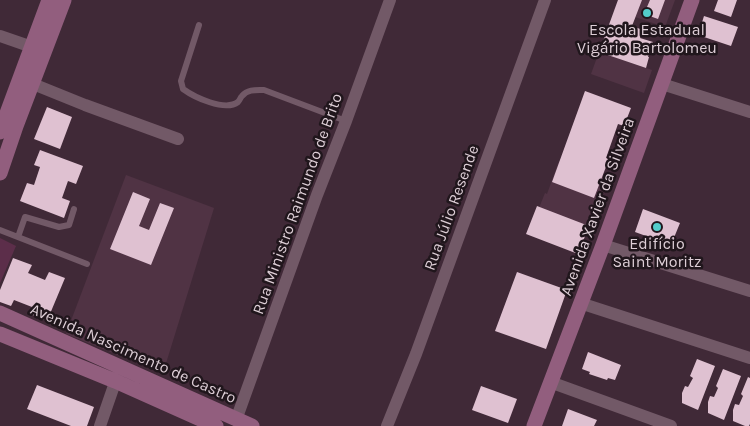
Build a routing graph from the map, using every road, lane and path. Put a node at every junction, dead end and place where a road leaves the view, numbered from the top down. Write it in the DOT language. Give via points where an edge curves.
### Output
graph roads {
  1 [pos="49,0"];
  2 [pos="64,0"];
  3 [pos="390,0"];
  4 [pos="545,0"];
  5 [pos="692,0"];
  6 [pos="199,24"];
  7 [pos="0,36"];
  8 [pos="32,47"];
  9 [pos="33,84"];
  10 [pos="662,84"];
  11 [pos="750,112"];
  12 [pos="346,121"];
  13 [pos="0,132"];
  14 [pos="178,139"];
  15 [pos="0,174"];
  16 [pos="74,209"];
  17 [pos="0,230"];
  18 [pos="18,237"];
  19 [pos="603,245"];
  20 [pos="88,264"];
  21 [pos="750,291"];
  22 [pos="580,303"];
  23 [pos="0,313"];
  24 [pos="33,328"];
  25 [pos="0,334"];
  26 [pos="26,344"];
  27 [pos="750,358"];
  28 [pos="118,374"];
  29 [pos="550,382"];
  30 [pos="236,420"];
  31 [pos="100,426"];
  32 [pos="216,426"];
  33 [pos="252,426"];
  34 [pos="387,426"];
  35 [pos="534,426"];
  36 [pos="671,426"];
  1 -- 8 [label="main road"];
  2 -- 9 [label="main road"];
  3 -- 12 [label="street, Rua Ministro Raimundo de Brito"];
  4 -- 34 [label="street, Rua Júlio Resende"];
  5 -- 10 [label="main road, Avenida Xavier da Silveira"];
  6 -- 12 [label="lane" via="181,82 183,89 194,97 232,105 252,89 264,90"];
  7 -- 8 [label="street"];
  8 -- 13 [label="main road"];
  9 -- 14 [label="street"];
  9 -- 15 [label="main road"];
  10 -- 11 [label="street"];
  10 -- 19 [label="main road, Avenida Xavier da Silveira"];
  12 -- 30 [label="street, Rua Ministro Raimundo de Brito"];
  16 -- 18 [label="lane" via="69,225 64,227 26,217"];
  17 -- 18 [label="lane"];
  18 -- 20 [label="lane"];
  19 -- 21 [label="street"];
  19 -- 22 [label="main road, Avenida Xavier da Silveira"];
  22 -- 27 [label="street"];
  22 -- 29 [label="main road, Avenida Xavier da Silveira"];
  23 -- 24 [label="main road, Avenida Nascimento de Castro"];
  24 -- 26 [label="main road"];
  24 -- 28 [label="main road, Avenida Nascimento de Castro"];
  25 -- 26 [label="main road, Avenida Nascimento de Castro"];
  26 -- 28 [label="main road, Avenida Nascimento de Castro"];
  28 -- 30 [label="main road, Avenida Nascimento de Castro"];
  28 -- 31 [label="street"];
  28 -- 32 [label="main road, Avenida Nascimento de Castro"];
  29 -- 35 [label="main road, Avenida Xavier da Silveira"];
  29 -- 36 [label="street"];
  30 -- 33 [label="main road, Avenida Nascimento de Castro"];
}
